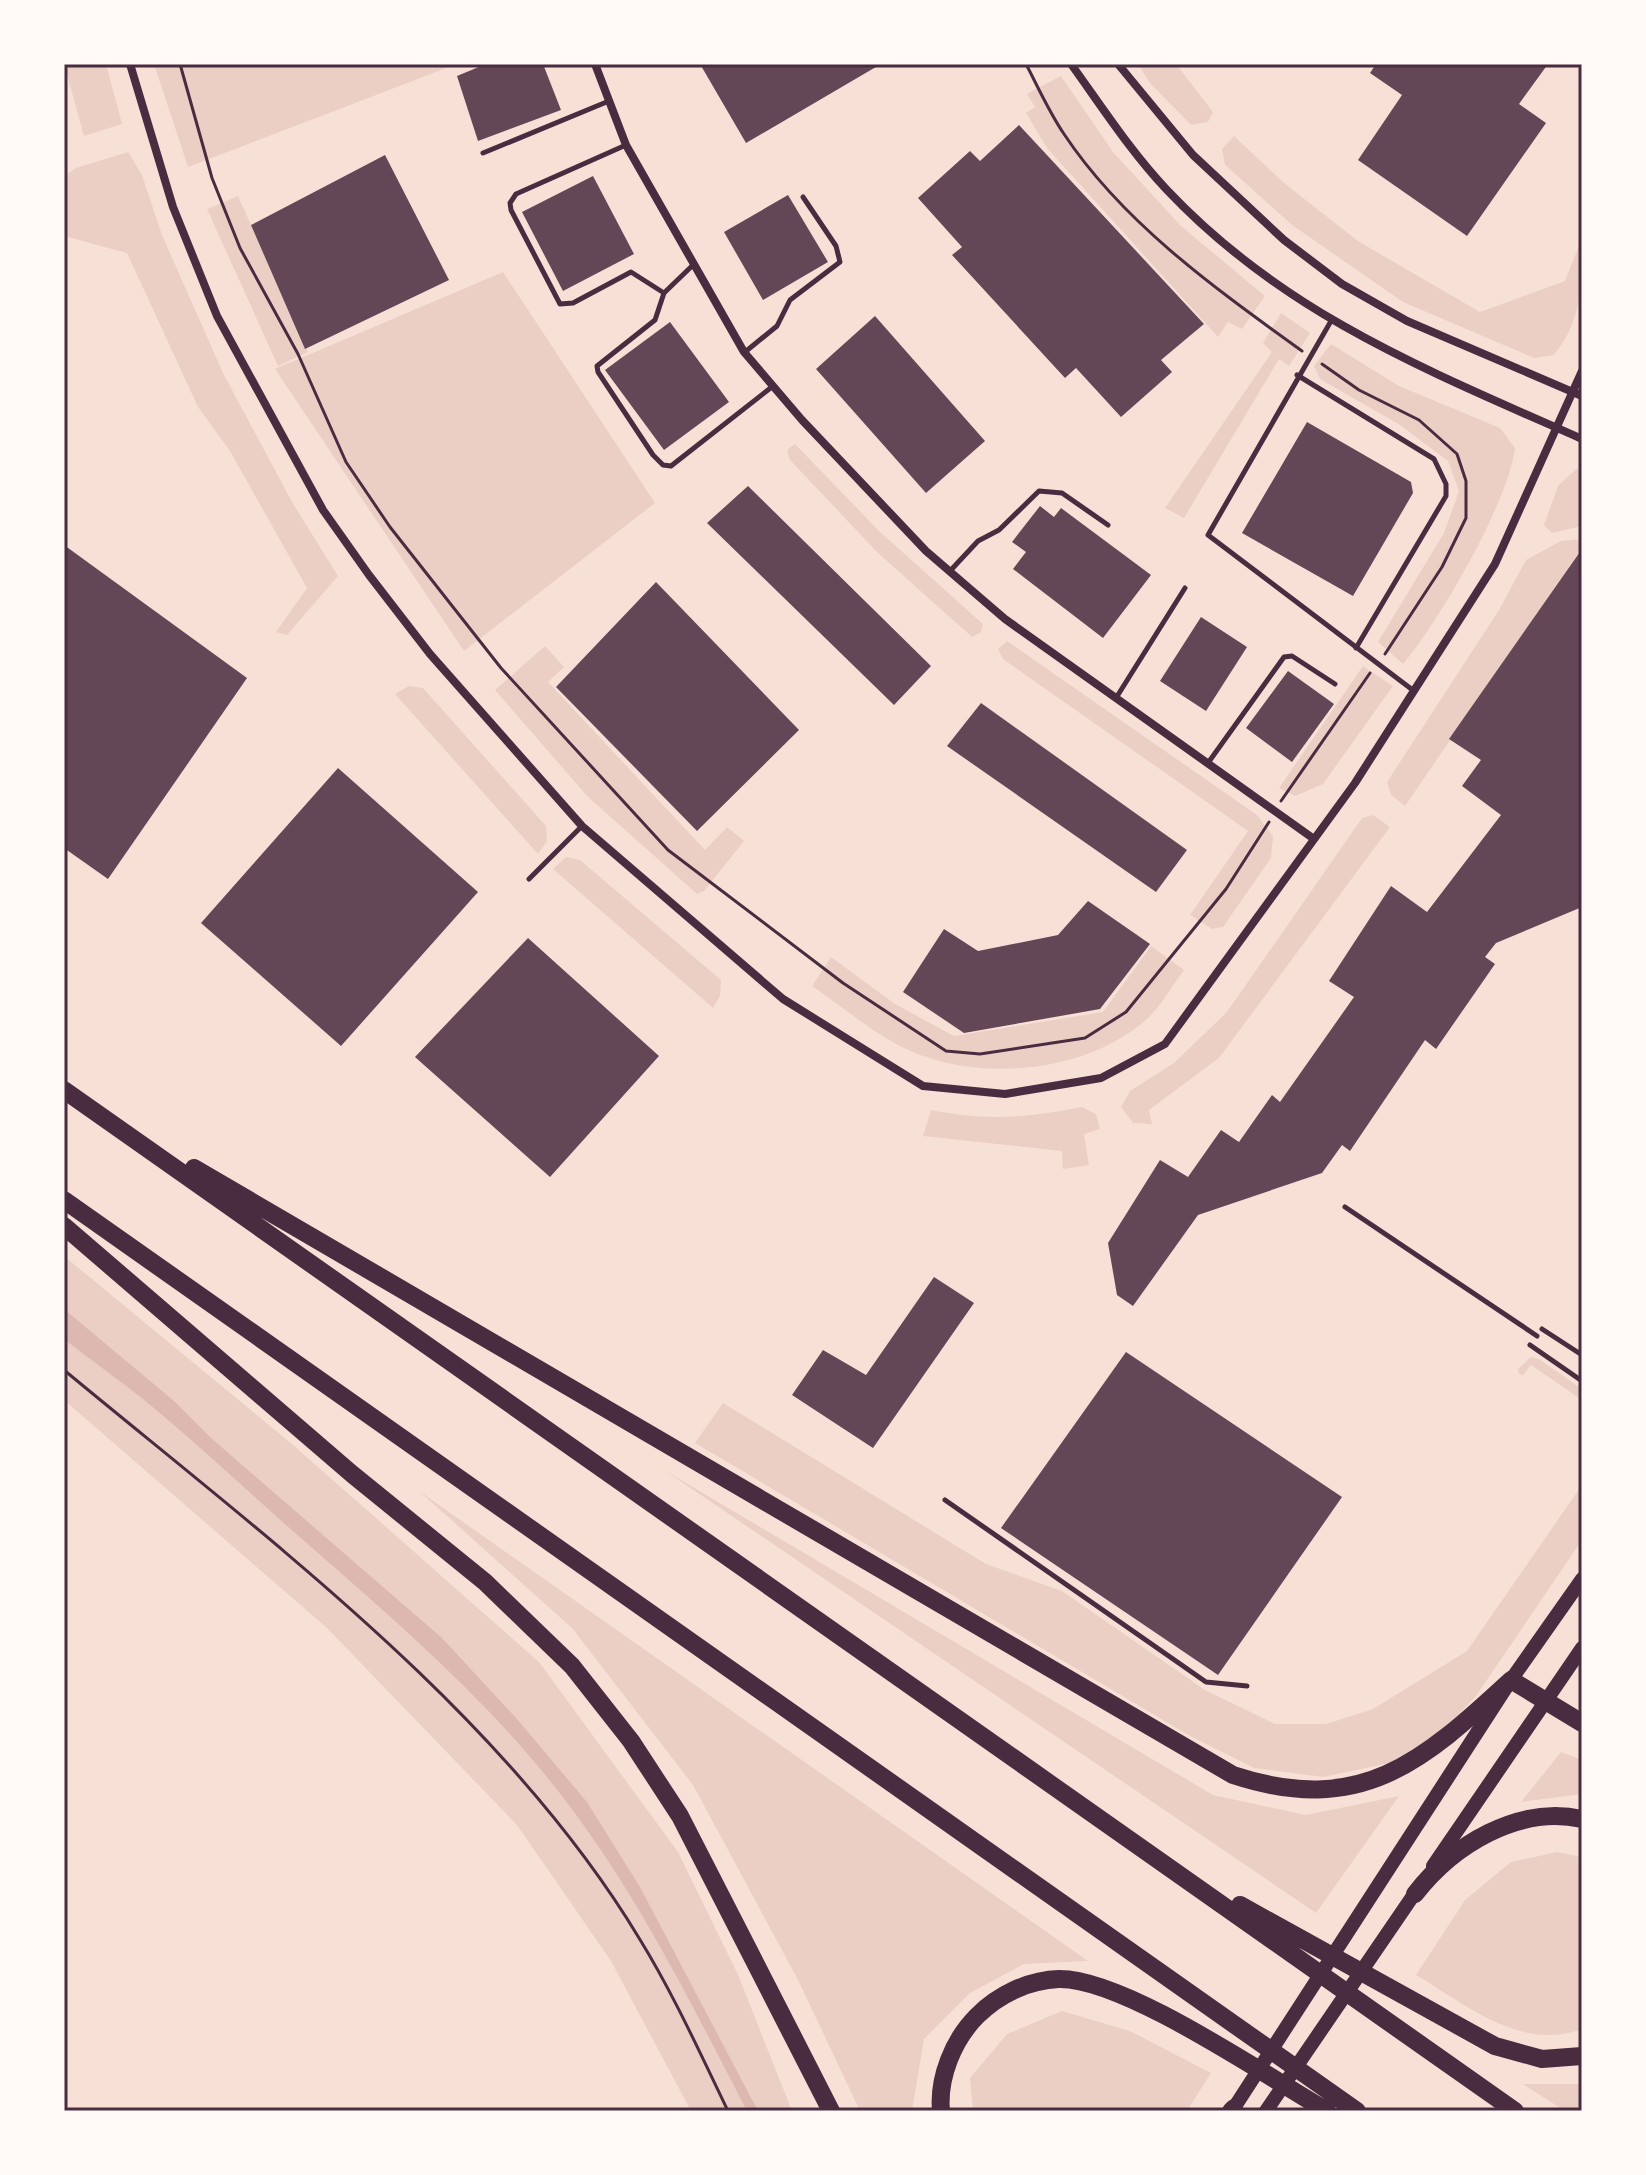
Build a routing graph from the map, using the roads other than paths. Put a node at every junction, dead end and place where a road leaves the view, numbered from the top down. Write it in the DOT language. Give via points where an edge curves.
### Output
graph roads {
  1 [pos="130,64"];
  2 [pos="595,64"];
  3 [pos="1071,64"];
  4 [pos="1118,64"];
  5 [pos="609,101"];
  6 [pos="626,145"];
  7 [pos="483,153"];
  8 [pos="803,197"];
  9 [pos="693,265"];
  10 [pos="664,293"];
  11 [pos="1331,321"];
  12 [pos="744,352"];
  13 [pos="1582,371"];
  14 [pos="1297,375"];
  15 [pos="773,386"];
  16 [pos="1578,394"];
  17 [pos="1558,428"];
  18 [pos="1582,439"];
  19 [pos="1108,525"];
  20 [pos="949,572"];
  21 [pos="1185,588"];
  22 [pos="1356,648"];
  23 [pos="1335,684"];
  24 [pos="1414,691"];
  25 [pos="1116,698"];
  26 [pos="1207,763"];
  27 [pos="582,826"];
  28 [pos="1314,839"];
  29 [pos="529,879"];
  30 [pos="64,1090"];
  31 [pos="88,1107"];
  32 [pos="64,1200"];
  33 [pos="1345,1207"];
  34 [pos="64,1226"];
  35 [pos="1542,1329"];
  36 [pos="1537,1336"];
  37 [pos="1530,1345"];
  38 [pos="1582,1355"];
  39 [pos="1582,1381"];
  40 [pos="945,1500"];
  41 [pos="1582,1579"];
  42 [pos="1582,1648"];
  43 [pos="1511,1680"];
  44 [pos="1247,1686"];
  45 [pos="1546,1699"];
  46 [pos="1582,1723"];
  47 [pos="1582,1819"];
  48 [pos="1153,1856"];
  49 [pos="1415,1894"];
  50 [pos="1582,2056"];
  51 [pos="1233,2110"];
  52 [pos="831,2111"];
  53 [pos="941,2111"];
  54 [pos="1266,2111"];
  55 [pos="1327,2111"];
  56 [pos="1357,2111"];
  57 [pos="1515,2111"];
  1 -- 27 [label="street" via="173,207 217,316 323,510 430,654"];
  2 -- 5 [label="street"];
  3 -- 11 [label="street" via="1166,189 1243,261"];
  4 -- 16 [label="street" via="1193,155 1284,240 1342,284 1407,321"];
  5 -- 6 [label="street"];
  5 -- 7 [label="lane"];
  6 -- 9 [label="street"];
  6 -- 10 [label="lane" via="516,194 511,210 560,304 573,303 631,272"];
  8 -- 12 [label="lane" via="836,246 840,262 790,300 777,326"];
  9 -- 10 [label="lane"];
  9 -- 12 [label="street"];
  10 -- 15 [label="lane" via="655,320 597,366 663,465 671,466"];
  11 -- 14 [label="lane"];
  11 -- 17 [label="street" via="1415,366"];
  12 -- 15 [label="street"];
  13 -- 16 [label="street"];
  14 -- 22 [label="lane" via="1208,535"];
  14 -- 22 [label="lane" via="1434,459 1446,484 1446,496"];
  15 -- 20 [label="street"];
  16 -- 17 [label="street"];
  17 -- 18 [label="street"];
  17 -- 24 [label="street" via="1495,564"];
  19 -- 20 [label="lane" via="1062,493 1039,491"];
  20 -- 25 [label="street"];
  21 -- 25 [label="lane"];
  22 -- 24 [label="lane"];
  23 -- 26 [label="lane" via="1292,656 1284,657"];
  24 -- 28 [label="street"];
  25 -- 26 [label="street"];
  26 -- 28 [label="street"];
  27 -- 28 [label="street" via="783,999 923,1086 1005,1094 1101,1078 1165,1044"];
  27 -- 29 [label="lane"];
  30 -- 31 [label="highway"];
  31 -- 43 [label="highway" via="1233,1775 1290,1789 1351,1786 1442,1744"];
  31 -- 48 [label="highway"];
  32 -- 56 [label="highway"];
  33 -- 36 [label="lane"];
  34 -- 52 [label="highway" via="485,1582 572,1666 631,1741 680,1816"];
  35 -- 38 [label="lane"];
  37 -- 39 [label="lane"];
  40 -- 44 [label="lane" via="1206,1682"];
  41 -- 43 [label="main road"];
  42 -- 45 [label="main road"];
  43 -- 45 [label="highway"];
  43 -- 51 [label="main road"];
  45 -- 46 [label="highway"];
  45 -- 49 [label="main road"];
  47 -- 49 [label="highway" via="1538,1816 1512,1821 1463,1850"];
  48 -- 50 [label="highway" via="1495,2046 1542,2059"];
  48 -- 57 [label="highway"];
  49 -- 54 [label="main road"];
  53 -- 55 [label="highway" via="949,2060 974,2019 1012,1991 1059,1979 1129,1999"];
}
